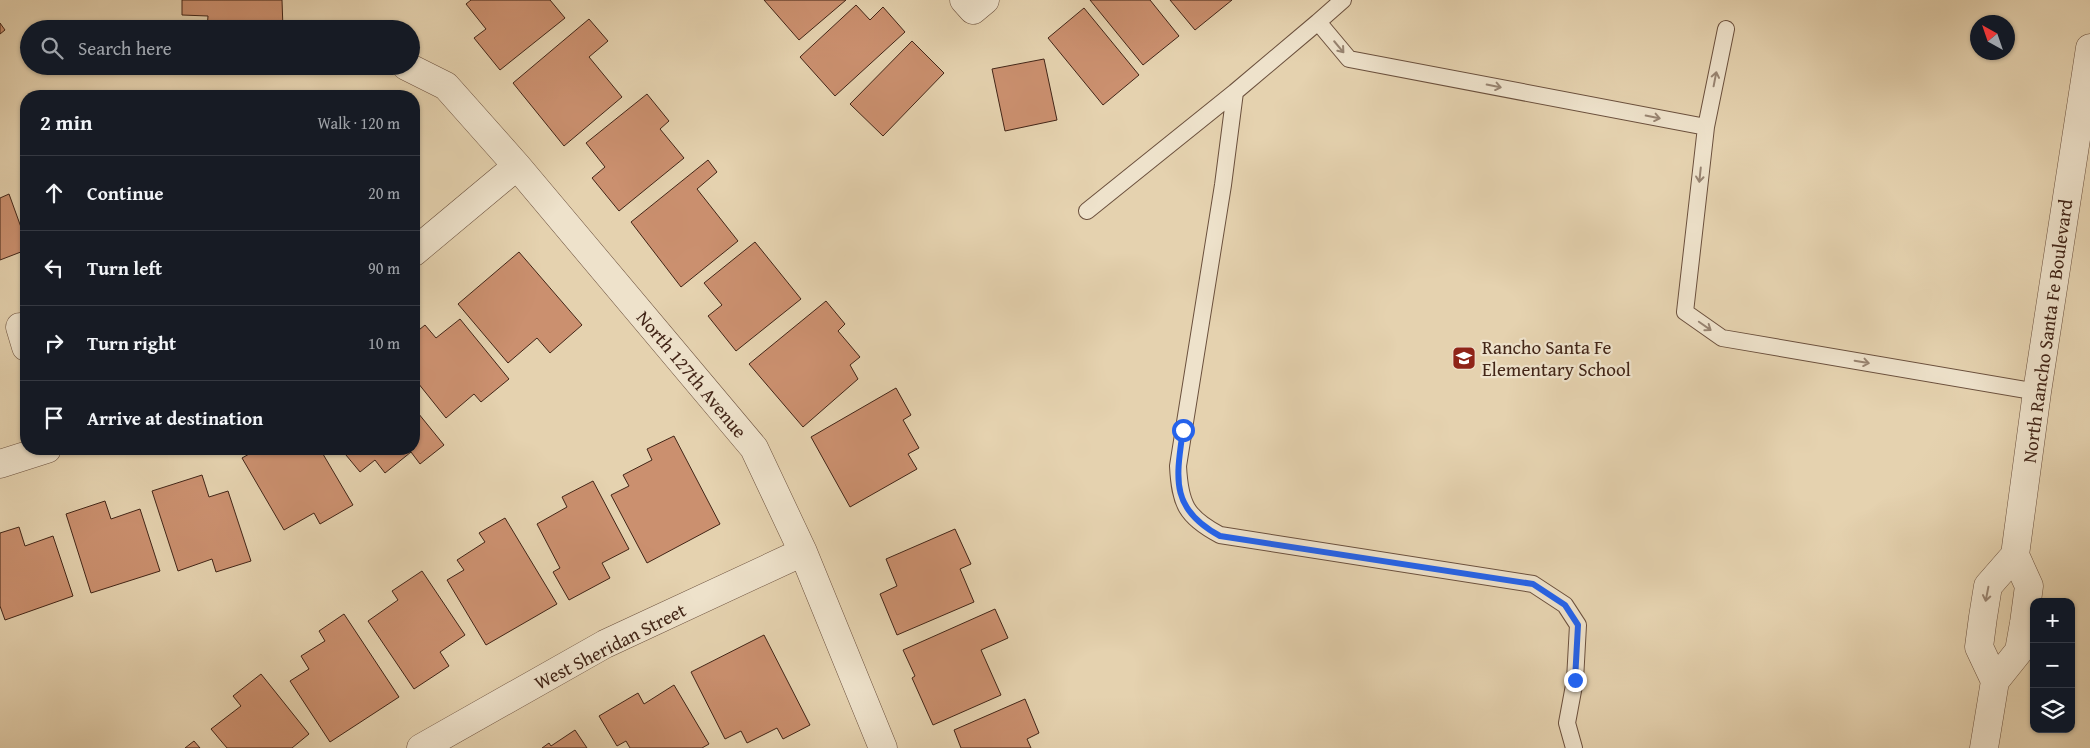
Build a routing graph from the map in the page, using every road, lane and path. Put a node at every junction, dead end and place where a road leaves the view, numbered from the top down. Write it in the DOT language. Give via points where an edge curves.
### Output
graph roads {
  1 [pos="1343,0"];
  2 [pos="1318,22"];
  3 [pos="1726,29"];
  4 [pos="2090,48"];
  5 [pos="420,73"];
  6 [pos="1235,92"];
  7 [pos="1706,127"];
  8 [pos="517,166"];
  9 [pos="1087,211"];
  10 [pos="420,247"];
  11 [pos="2037,392"];
  12 [pos="29,455"];
  13 [pos="0,464"];
  14 [pos="804,552"];
  15 [pos="2015,556"];
  16 [pos="1995,681"];
  17 [pos="421,748"];
  18 [pos="882,748"];
  19 [pos="1574,748"];
  20 [pos="1984,748"];
  1 -- 2 [label="lane"];
  2 -- 6 [label="lane"];
  2 -- 7 [label="lane, one-way" via="1349,59"];
  7 -- 3 [label="lane, one-way"];
  4 -- 11 [label="street, North Rancho Santa Fe Boulevard"];
  5 -- 8 [label="street, North 127th Avenue" via="446,86"];
  6 -- 9 [label="lane"];
  6 -- 19 [label="lane" via="1222,195 1178,466 1179,492 1190,514 1202,526 1220,536 1533,584 1565,605 1578,625 1575,680 1567,723"];
  7 -- 11 [label="lane, one-way" via="1685,312 1722,338"];
  8 -- 10 [label="street"];
  8 -- 14 [label="street, North 127th Avenue" via="754,448"];
  11 -- 15 [label="street, North Rancho Santa Fe Boulevard"];
  12 -- 13 [label="street"];
  14 -- 17 [label="street, West Sheridan Street" via="605,644"];
  14 -- 18 [label="street, North 127th Avenue"];
  15 -- 16 [label="street" via="2029,586 2024,623 2019,651"];
  15 -- 16 [label="street, one-way" via="1988,586 1984,609 1979,647"];
  16 -- 20 [label="street"];
}
